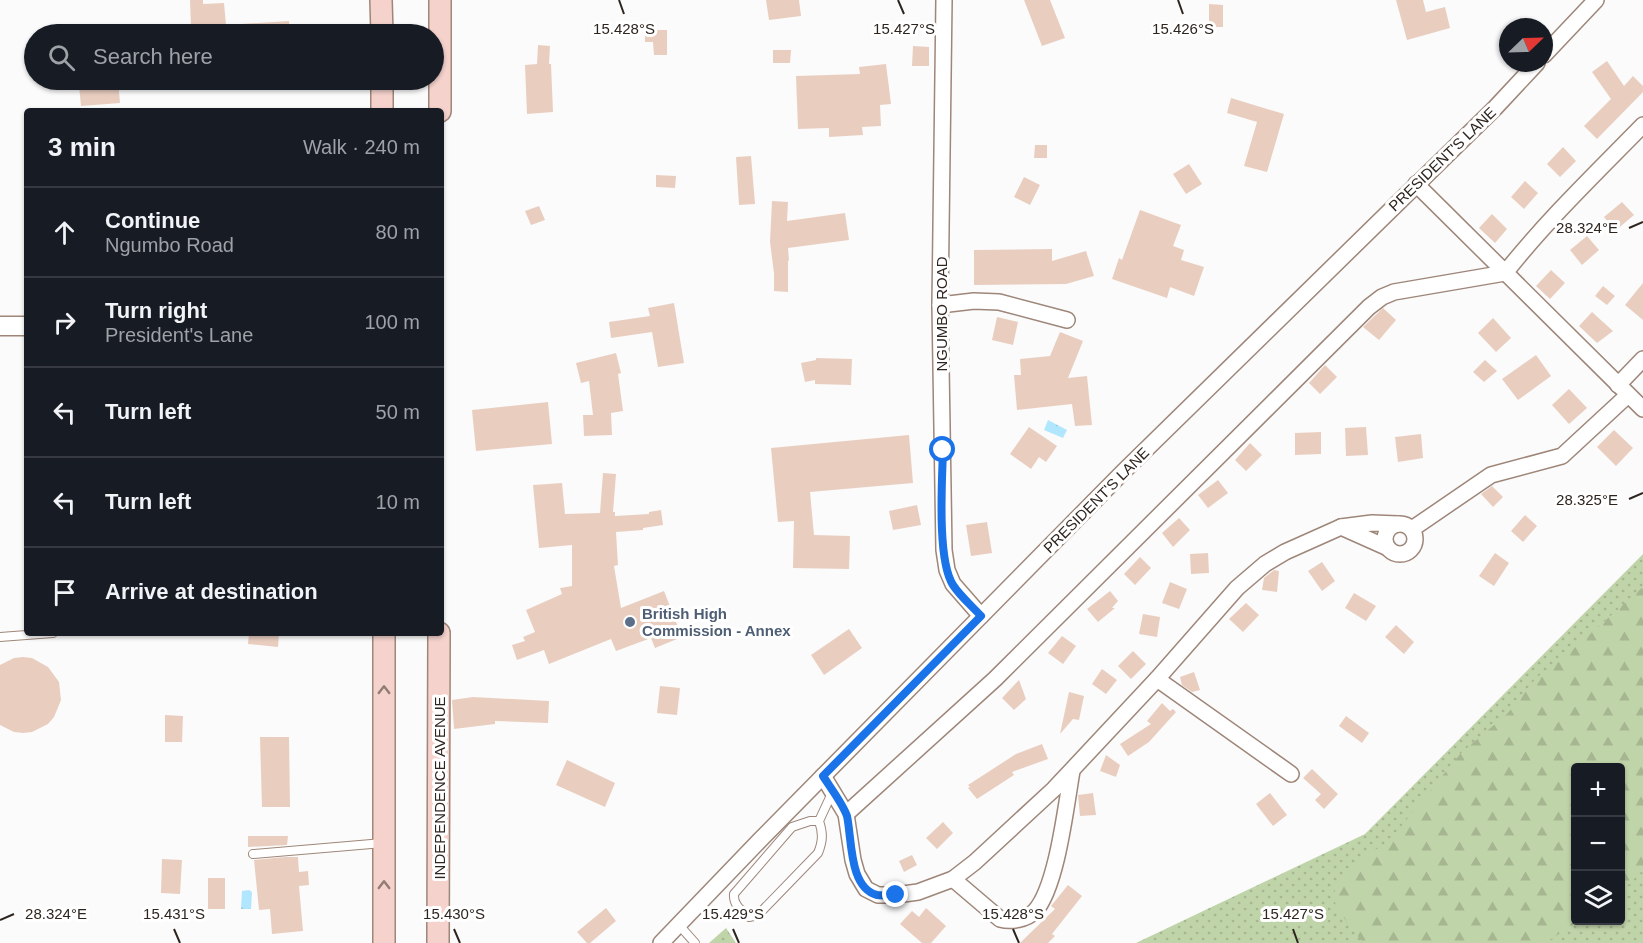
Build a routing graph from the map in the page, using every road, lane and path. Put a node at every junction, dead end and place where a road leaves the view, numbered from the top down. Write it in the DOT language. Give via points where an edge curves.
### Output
graph roads {
  1 [pos="381,0"];
  2 [pos="440,0"];
  3 [pos="944,0"];
  4 [pos="1593,1"];
  5 [pos="382,24"];
  6 [pos="440,24"];
  7 [pos="1553,45"];
  8 [pos="1529,72"];
  9 [pos="382,90"];
  10 [pos="440,90"];
  11 [pos="382,108"];
  12 [pos="440,108"];
  13 [pos="1643,125"];
  14 [pos="1416,184"];
  15 [pos="1505,273"];
  16 [pos="940,305"];
  17 [pos="1067,320"];
  18 [pos="0,326"];
  19 [pos="24,326"];
  20 [pos="1643,359"];
  21 [pos="1623,390"];
  22 [pos="1643,409"];
  23 [pos="1405,526"];
  24 [pos="1341,527"];
  25 [pos="1388,548"];
  26 [pos="981,616"];
  27 [pos="24,635"];
  28 [pos="384,636"];
  29 [pos="439,636"];
  30 [pos="0,637"];
  31 [pos="1157,679"];
  32 [pos="1072,771"];
  33 [pos="1291,774"];
  34 [pos="823,776"];
  35 [pos="833,792"];
  36 [pos="846,814"];
  37 [pos="819,821"];
  38 [pos="384,843"];
  39 [pos="253,854"];
  40 [pos="953,879"];
  41 [pos="679,925"];
  42 [pos="384,943"];
  43 [pos="438,943"];
  44 [pos="661,943"];
  45 [pos="695,943"];
  1 -- 5 [label="main road"];
  2 -- 6 [label="main road"];
  3 -- 16 [label="street, NGUMBO ROAD"];
  4 -- 7 [label="street"];
  8 -- 14 [label="street, PRESIDENT'S LANE"];
  9 -- 11 [label="main road"];
  10 -- 12 [label="main road"];
  13 -- 15 [label="street" via="1565,204"];
  14 -- 15 [label="street"];
  14 -- 26 [label="street, PRESIDENT'S LANE"];
  15 -- 21 [label="street"];
  15 -- 36 [label="street" via="1382,297 995,679"];
  16 -- 17 [label="street" via="999,302"];
  16 -- 26 [label="street, NGUMBO ROAD" via="946,570"];
  18 -- 19 [label="street"];
  20 -- 21 [label="street"];
  21 -- 22 [label="street"];
  21 -- 23 [label="street" via="1562,456 1491,475"];
  23 -- 24 [label="street" via="1372,523"];
  23 -- 25 [label="street" via="1391,527 1386,533"];
  23 -- 25 [label="street" via="1415,536 1410,551 1395,553"];
  24 -- 25 [label="street"];
  24 -- 31 [label="street" via="1264,564 1237,588"];
  26 -- 34 [label="street, PRESIDENT'S LANE"];
  27 -- 30 [label="lane"];
  38 -- 28 [label="main road, one-way"];
  29 -- 43 [label="main road, INDEPENDENCE AVENUE"];
  31 -- 32 [label="street"];
  31 -- 33 [label="street"];
  32 -- 40 [label="street"];
  32 -- 40 [label="street" via="1050,882 1034,912 1010,922 1000,919"];
  34 -- 35 [label="street"];
  34 -- 41 [label="street, PRESIDENT'S LANE"];
  35 -- 36 [label="street"];
  35 -- 37 [label="lane"];
  36 -- 40 [label="street" via="853,860 866,889 878,895 896,895 918,892"];
  37 -- 37 [label="lane" via="822,844 818,853 758,915 749,917 736,905 734,894 792,827"];
  38 -- 39 [label="lane"];
  42 -- 38 [label="main road, one-way"];
  41 -- 44 [label="street, PRESIDENT'S LANE"];
  41 -- 45 [label="lane"];
}
